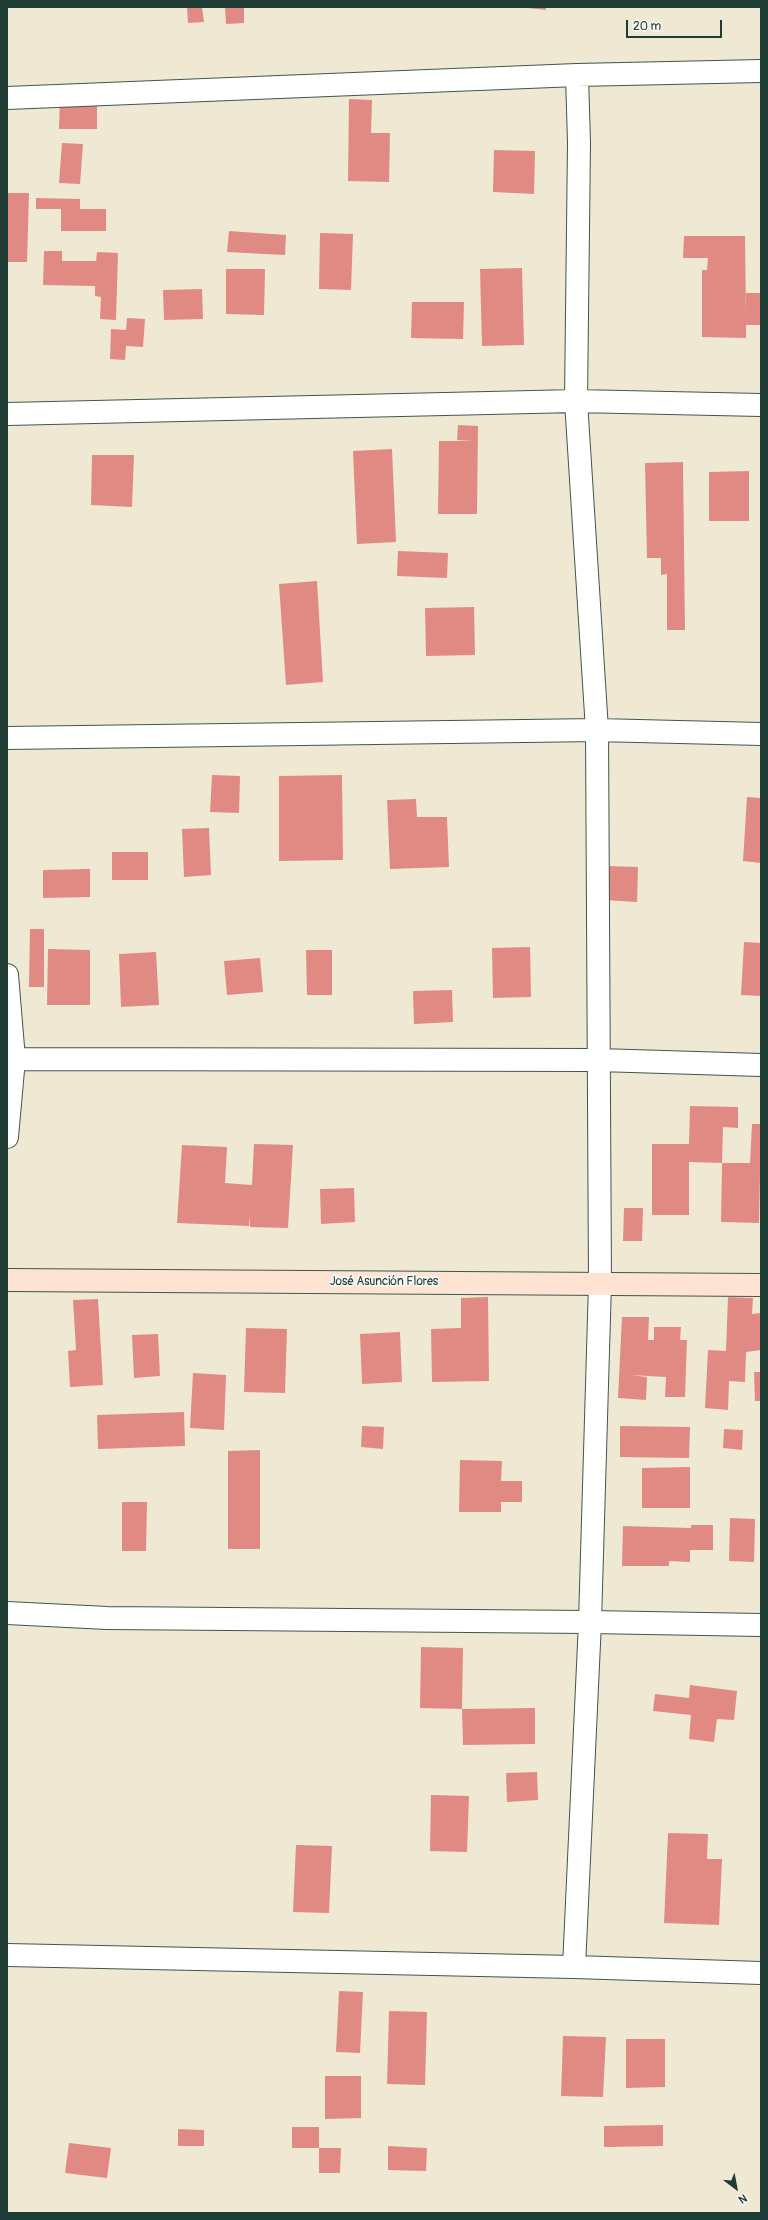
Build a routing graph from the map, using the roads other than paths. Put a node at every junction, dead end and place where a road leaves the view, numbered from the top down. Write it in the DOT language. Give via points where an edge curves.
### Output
graph roads {
  1 [pos="761,71"];
  2 [pos="577,75"];
  3 [pos="7,98"];
  4 [pos="576,401"];
  5 [pos="761,405"];
  6 [pos="7,414"];
  7 [pos="597,730"];
  8 [pos="761,734"];
  9 [pos="7,738"];
  10 [pos="7,975"];
  11 [pos="10,1059"];
  12 [pos="600,1060"];
  13 [pos="761,1065"];
  14 [pos="7,1137"];
  15 [pos="7,1280"];
  16 [pos="600,1283"];
  17 [pos="761,1285"];
  18 [pos="7,1613"];
  19 [pos="590,1622"];
  20 [pos="761,1625"];
  21 [pos="7,1955"];
  22 [pos="574,1967"];
  23 [pos="761,1973"];
  1 -- 2 [label="street"];
  2 -- 3 [label="street"];
  2 -- 4 [label="street" via="579,143"];
  4 -- 5 [label="street"];
  4 -- 6 [label="street"];
  4 -- 7 [label="street"];
  7 -- 8 [label="street"];
  7 -- 9 [label="street"];
  7 -- 12 [label="street"];
  10 -- 11 [label="street"];
  11 -- 12 [label="street"];
  11 -- 14 [label="street"];
  12 -- 13 [label="street"];
  12 -- 16 [label="street"];
  15 -- 16 [label="street, José Asunción Flores"];
  16 -- 17 [label="street, José Asunción Flores"];
  16 -- 19 [label="street"];
  18 -- 19 [label="street" via="107,1618"];
  19 -- 20 [label="street"];
  19 -- 22 [label="street"];
  21 -- 22 [label="street"];
  22 -- 23 [label="street"];
}
